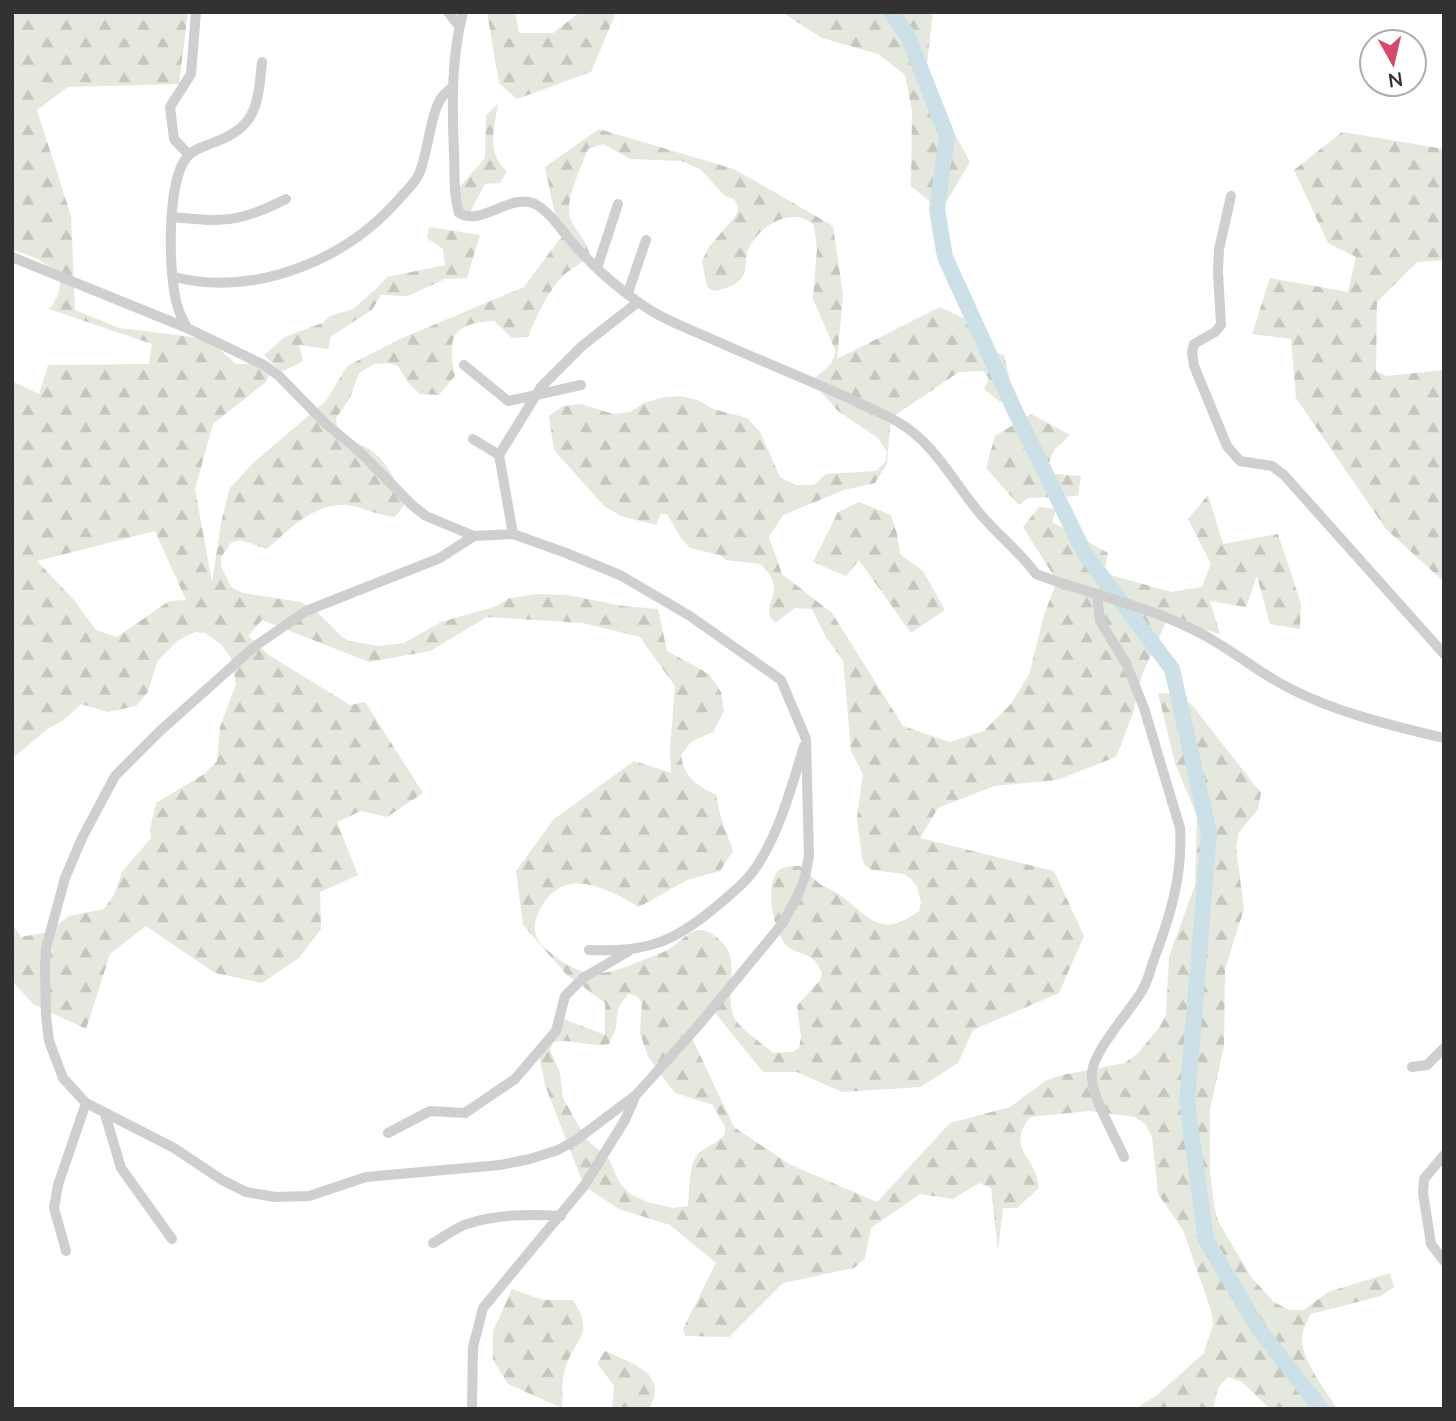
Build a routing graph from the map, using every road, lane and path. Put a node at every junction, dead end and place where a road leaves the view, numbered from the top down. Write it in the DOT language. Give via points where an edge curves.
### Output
graph roads {
  1 [pos="197,12"];
  2 [pos="448,12"];
  3 [pos="463,12"];
  4 [pos="459,26"];
  5 [pos="262,62"];
  6 [pos="453,86"];
  7 [pos="188,154"];
  8 [pos="1231,196"];
  9 [pos="286,199"];
  10 [pos="618,204"];
  11 [pos="172,216"];
  12 [pos="646,240"];
  13 [pos="12,257"];
  14 [pos="597,268"];
  15 [pos="174,277"];
  16 [pos="628,293"];
  17 [pos="638,302"];
  18 [pos="187,328"];
  19 [pos="464,365"];
  20 [pos="581,386"];
  21 [pos="533,397"];
  22 [pos="473,439"];
  23 [pos="499,456"];
  24 [pos="513,534"];
  25 [pos="474,536"];
  26 [pos="1097,595"];
  27 [pos="1444,654"];
  28 [pos="1444,738"];
  29 [pos="806,739"];
  30 [pos="633,949"];
  31 [pos="589,950"];
  32 [pos="1444,1048"];
  33 [pos="1412,1067"];
  34 [pos="636,1095"];
  35 [pos="86,1103"];
  36 [pos="105,1114"];
  37 [pos="388,1133"];
  38 [pos="1444,1155"];
  39 [pos="1124,1157"];
  40 [pos="561,1216"];
  41 [pos="172,1239"];
  42 [pos="433,1243"];
  43 [pos="66,1251"];
  44 [pos="1444,1261"];
  45 [pos="472,1409"];
  1 -- 7 [label="street" via="191,74 170,107 174,139"];
  2 -- 4 [label="street"];
  3 -- 4 [label="street"];
  4 -- 6 [label="street"];
  5 -- 7 [label="street" via="258,101 244,126 233,136"];
  6 -- 14 [label="street" via="459,213 476,216 522,202 534,204"];
  6 -- 15 [label="street" via="440,99 419,175 388,212 345,247 280,274 252,280 205,283"];
  7 -- 11 [label="street" via="175,182"];
  8 -- 27 [label="street" via="1219,248 1221,325 1194,344 1192,352 1227,446 1240,461 1272,466 1284,475"];
  9 -- 11 [label="street" via="228,221"];
  10 -- 14 [label="street"];
  11 -- 15 [label="street"];
  12 -- 16 [label="street"];
  13 -- 18 [label="street"];
  14 -- 16 [label="street"];
  15 -- 18 [label="street" via="178,310"];
  16 -- 17 [label="street"];
  17 -- 21 [label="street" via="582,346"];
  17 -- 26 [label="street" via="897,421 930,448 982,517 1036,574"];
  18 -- 25 [label="street" via="264,365 412,505 426,516"];
  19 -- 21 [label="street" via="508,401"];
  20 -- 21 [label="street"];
  21 -- 23 [label="street"];
  22 -- 23 [label="street"];
  23 -- 24 [label="street"];
  24 -- 25 [label="street"];
  24 -- 29 [label="street" via="621,575 690,616 781,680"];
  25 -- 35 [label="street" via="440,558 306,611 279,628 115,776 65,878 46,948 49,1041 63,1078"];
  26 -- 28 [label="street" via="1196,631 1280,683 1321,701"];
  26 -- 39 [label="street" via="1100,621 1126,663 1144,708 1181,843 1168,923 1145,986 1096,1058 1092,1073 1093,1088"];
  29 -- 30 [label="street" via="779,820 755,870 699,922 671,940"];
  29 -- 34 [label="street" via="809,856 797,897 782,924"];
  30 -- 31 [label="street"];
  30 -- 37 [label="street" via="583,978 565,996 556,1031 515,1079 465,1113 430,1111"];
  32 -- 33 [label="street" via="1427,1065"];
  34 -- 36 [label="street" via="593,1129 544,1155 500,1164 366,1177 294,1197 246,1192 174,1148"];
  34 -- 40 [label="street" via="625,1120"];
  35 -- 36 [label="street"];
  35 -- 43 [label="street" via="54,1208"];
  36 -- 41 [label="street" via="121,1168"];
  38 -- 44 [label="street" via="1424,1179 1423,1193 1431,1244"];
  40 -- 42 [label="street" via="484,1220"];
  40 -- 45 [label="street" via="483,1308 473,1347"];
}
